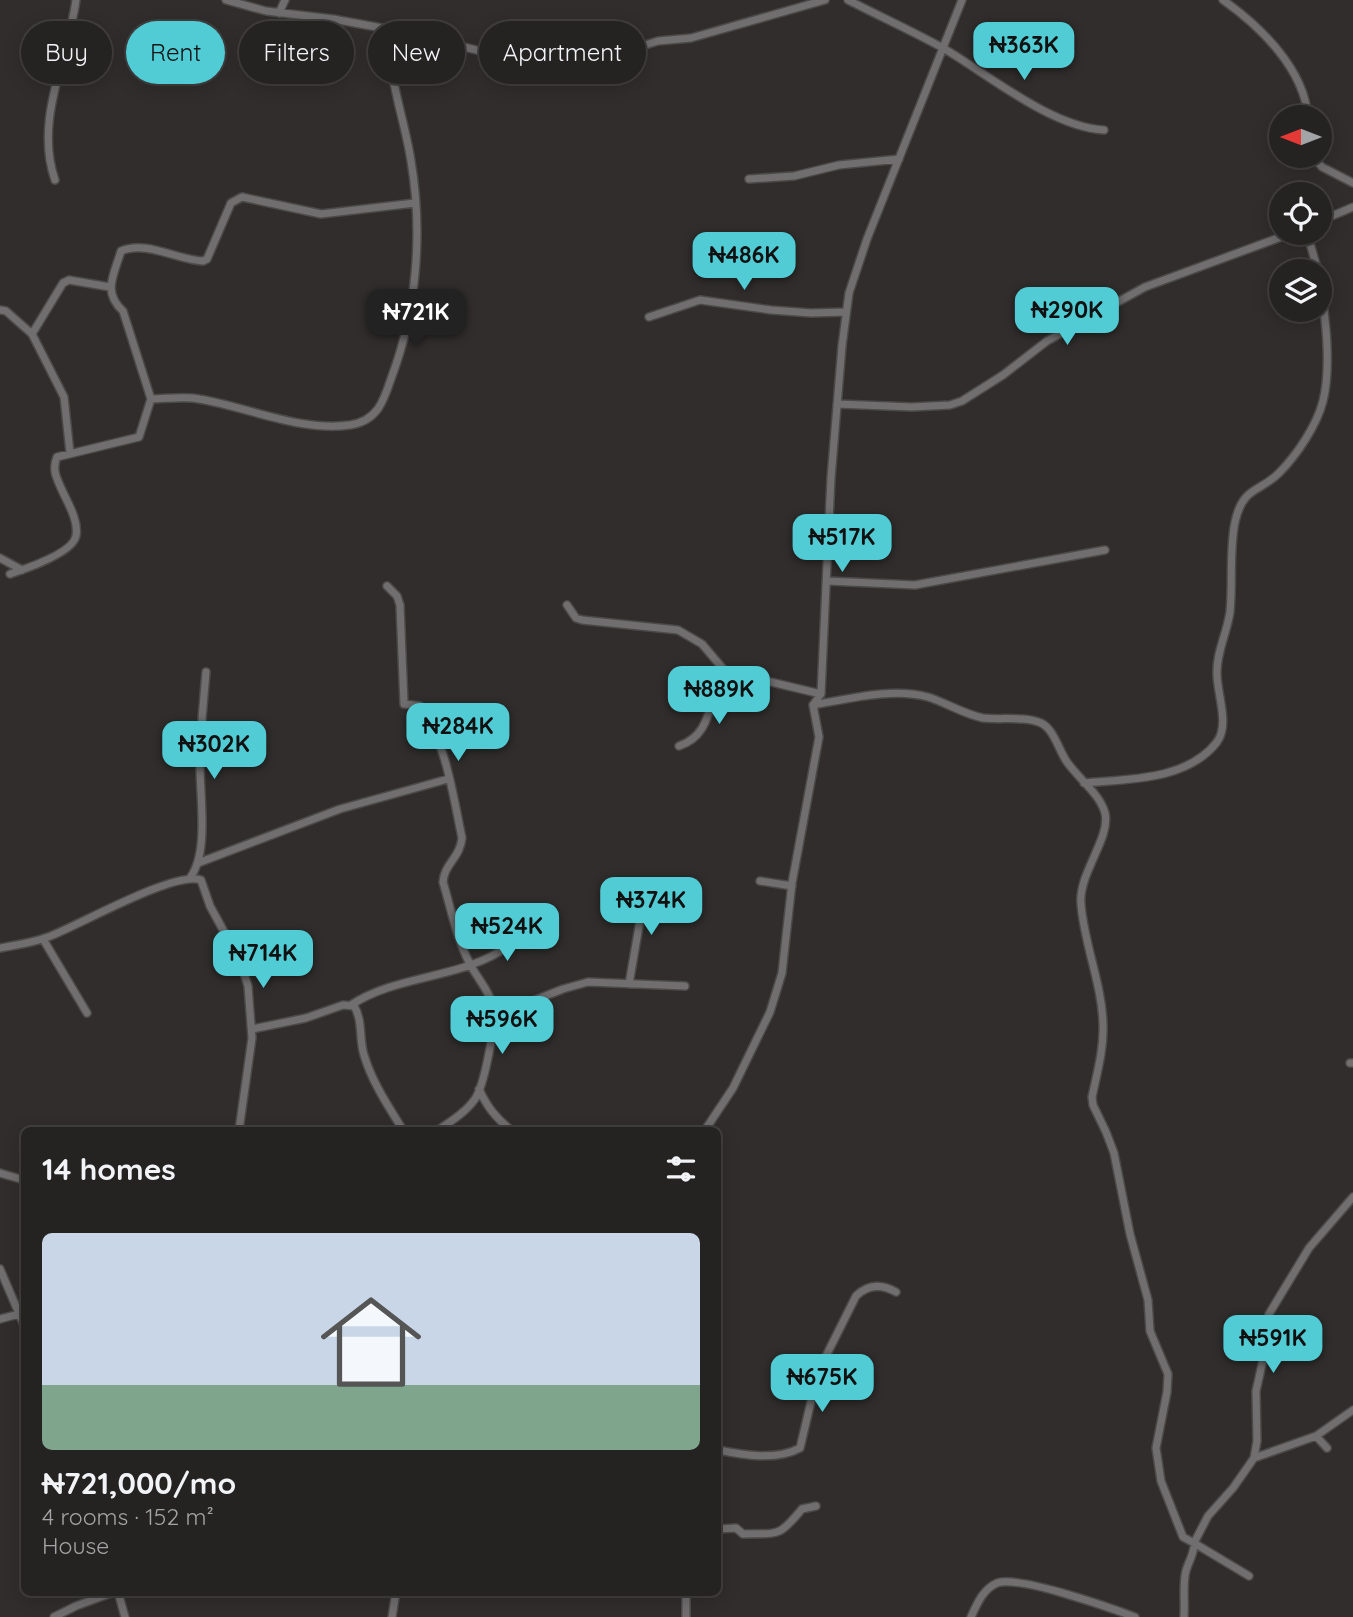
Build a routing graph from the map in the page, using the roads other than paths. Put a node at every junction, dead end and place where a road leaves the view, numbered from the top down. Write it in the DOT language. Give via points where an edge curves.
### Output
graph roads {
  1 [pos="76,0"];
  2 [pos="226,0"];
  3 [pos="285,0"];
  4 [pos="825,0"];
  5 [pos="848,0"];
  6 [pos="962,0"];
  7 [pos="1223,0"];
  8 [pos="279,13"];
  9 [pos="368,25"];
  10 [pos="465,47"];
  11 [pos="942,48"];
  12 [pos="394,84"];
  13 [pos="1307,105"];
  14 [pos="1104,130"];
  15 [pos="900,159"];
  16 [pos="1324,168"];
  17 [pos="749,178"];
  18 [pos="55,180"];
  19 [pos="1353,183"];
  20 [pos="415,202"];
  21 [pos="1353,207"];
  22 [pos="1332,216"];
  23 [pos="1269,241"];
  24 [pos="110,287"];
  25 [pos="0,310"];
  26 [pos="846,312"];
  27 [pos="649,317"];
  28 [pos="1324,322"];
  29 [pos="32,334"];
  30 [pos="151,400"];
  31 [pos="837,404"];
  32 [pos="70,453"];
  33 [pos="1105,550"];
  34 [pos="0,558"];
  35 [pos="22,570"];
  36 [pos="10,574"];
  37 [pos="828,581"];
  38 [pos="387,586"];
  39 [pos="567,605"];
  40 [pos="725,671"];
  41 [pos="206,672"];
  42 [pos="821,694"];
  43 [pos="813,705"];
  44 [pos="679,746"];
  45 [pos="448,779"];
  46 [pos="1084,783"];
  47 [pos="198,863"];
  48 [pos="190,878"];
  49 [pos="760,881"];
  50 [pos="646,886"];
  51 [pos="792,886"];
  52 [pos="523,931"];
  53 [pos="43,939"];
  54 [pos="0,948"];
  55 [pos="470,965"];
  56 [pos="629,984"];
  57 [pos="685,986"];
  58 [pos="351,1005"];
  59 [pos="87,1013"];
  60 [pos="495,1016"];
  61 [pos="252,1028"];
  62 [pos="480,1089"];
  63 [pos="239,1127"];
  64 [pos="401,1127"];
  65 [pos="442,1127"];
  66 [pos="508,1127"];
  67 [pos="707,1127"];
  68 [pos="0,1173"];
  69 [pos="21,1180"];
  70 [pos="1353,1197"];
  71 [pos="0,1269"];
  72 [pos="896,1292"];
  73 [pos="19,1314"];
  74 [pos="0,1318"];
  75 [pos="21,1318"];
  76 [pos="1353,1410"];
  77 [pos="1316,1436"];
  78 [pos="1328,1448"];
  79 [pos="721,1450"];
  80 [pos="1254,1458"];
  81 [pos="816,1506"];
  82 [pos="721,1529"];
  83 [pos="1194,1543"];
  84 [pos="1249,1576"];
  85 [pos="105,1596"];
  86 [pos="117,1596"];
  87 [pos="395,1596"];
  88 [pos="686,1596"];
  89 [pos="54,1617"];
  90 [pos="125,1617"];
  91 [pos="392,1617"];
  92 [pos="686,1617"];
  93 [pos="971,1617"];
  94 [pos="1135,1617"];
  95 [pos="1184,1617"];
  1 -- 18 [label="street" via="51,106 47,145"];
  2 -- 8 [label="street"];
  3 -- 8 [label="street"];
  4 -- 10 [label="street" via="601,59 493,54"];
  5 -- 11 [label="street"];
  6 -- 11 [label="street"];
  7 -- 13 [label="street" via="1257,29 1288,65"];
  8 -- 9 [label="street"];
  11 -- 14 [label="street" via="1052,116"];
  11 -- 15 [label="street"];
  12 -- 20 [label="street" via="412,164"];
  15 -- 17 [label="street" via="839,165 794,176"];
  15 -- 26 [label="street" via="867,239"];
  16 -- 19 [label="street"];
  20 -- 24 [label="street" via="321,214 242,197 231,203 207,259 130,247 121,251"];
  20 -- 30 [label="street" via="414,295 398,361 373,417 334,426 195,398"];
  21 -- 22 [label="street"];
  23 -- 31 [label="street" via="1145,287 1047,341 962,401 912,407"];
  24 -- 29 [label="street" via="63,283"];
  24 -- 30 [label="street" via="113,302 123,311"];
  25 -- 29 [label="street"];
  26 -- 27 [label="street" via="771,310 700,300"];
  26 -- 31 [label="street"];
  28 -- 46 [label="street" via="1323,404 1297,450 1271,480 1251,491 1236,520 1229,617 1216,672 1221,736 1208,751 1177,769"];
  29 -- 32 [label="street" via="64,397"];
  30 -- 32 [label="street" via="139,437"];
  31 -- 37 [label="street"];
  32 -- 35 [label="street" via="57,457 54,473 74,518 76,537 57,555"];
  33 -- 37 [label="street" via="915,585"];
  34 -- 35 [label="street"];
  35 -- 36 [label="street"];
  37 -- 42 [label="street"];
  38 -- 45 [label="street" via="400,605 404,704 420,706 429,718"];
  39 -- 40 [label="street" via="582,620 678,629 702,644"];
  40 -- 42 [label="street"];
  40 -- 44 [label="street" via="699,736"];
  41 -- 47 [label="street"];
  42 -- 43 [label="street"];
  43 -- 46 [label="street" via="908,694 926,696 979,717 1043,724"];
  43 -- 51 [label="street" via="819,737"];
  45 -- 47 [label="street" via="340,809"];
  45 -- 55 [label="street" via="462,838 443,882"];
  46 -- 83 [label="street" via="1100,803 1106,820 1080,899 1104,1025 1093,1105 1114,1153 1148,1300 1150,1331 1168,1374 1156,1448 1161,1481 1183,1537"];
  47 -- 48 [label="street"];
  48 -- 53 [label="street"];
  48 -- 61 [label="street" via="204,884 210,906 240,961"];
  49 -- 51 [label="street"];
  50 -- 56 [label="street"];
  51 -- 67 [label="street" via="782,972 770,1012 733,1088"];
  52 -- 55 [label="street" via="498,953"];
  53 -- 54 [label="street"];
  53 -- 59 [label="street"];
  55 -- 58 [label="street" via="368,994"];
  55 -- 60 [label="street" via="482,981"];
  56 -- 57 [label="street"];
  56 -- 60 [label="street" via="587,982"];
  58 -- 61 [label="street"];
  58 -- 64 [label="street" via="357,1009 368,1070"];
  60 -- 62 [label="street"];
  61 -- 63 [label="street"];
  62 -- 65 [label="street" via="465,1109"];
  62 -- 66 [label="street" via="491,1111"];
  68 -- 69 [label="street"];
  70 -- 80 [label="street" via="1308,1248 1269,1314 1256,1391"];
  71 -- 73 [label="street"];
  72 -- 79 [label="street" via="885,1286 873,1287 856,1296 818,1371 800,1448 759,1455"];
  73 -- 74 [label="street"];
  73 -- 75 [label="street"];
  76 -- 77 [label="street"];
  77 -- 78 [label="street"];
  77 -- 80 [label="street"];
  80 -- 83 [label="street" via="1208,1516"];
  81 -- 82 [label="street" via="802,1509 784,1530 774,1533"];
  83 -- 84 [label="street"];
  83 -- 95 [label="street" via="1184,1579"];
  85 -- 89 [label="street"];
  86 -- 90 [label="street"];
  87 -- 91 [label="street"];
  88 -- 92 [label="street"];
  93 -- 94 [label="street" via="985,1593 1000,1582 1045,1589"];
}
